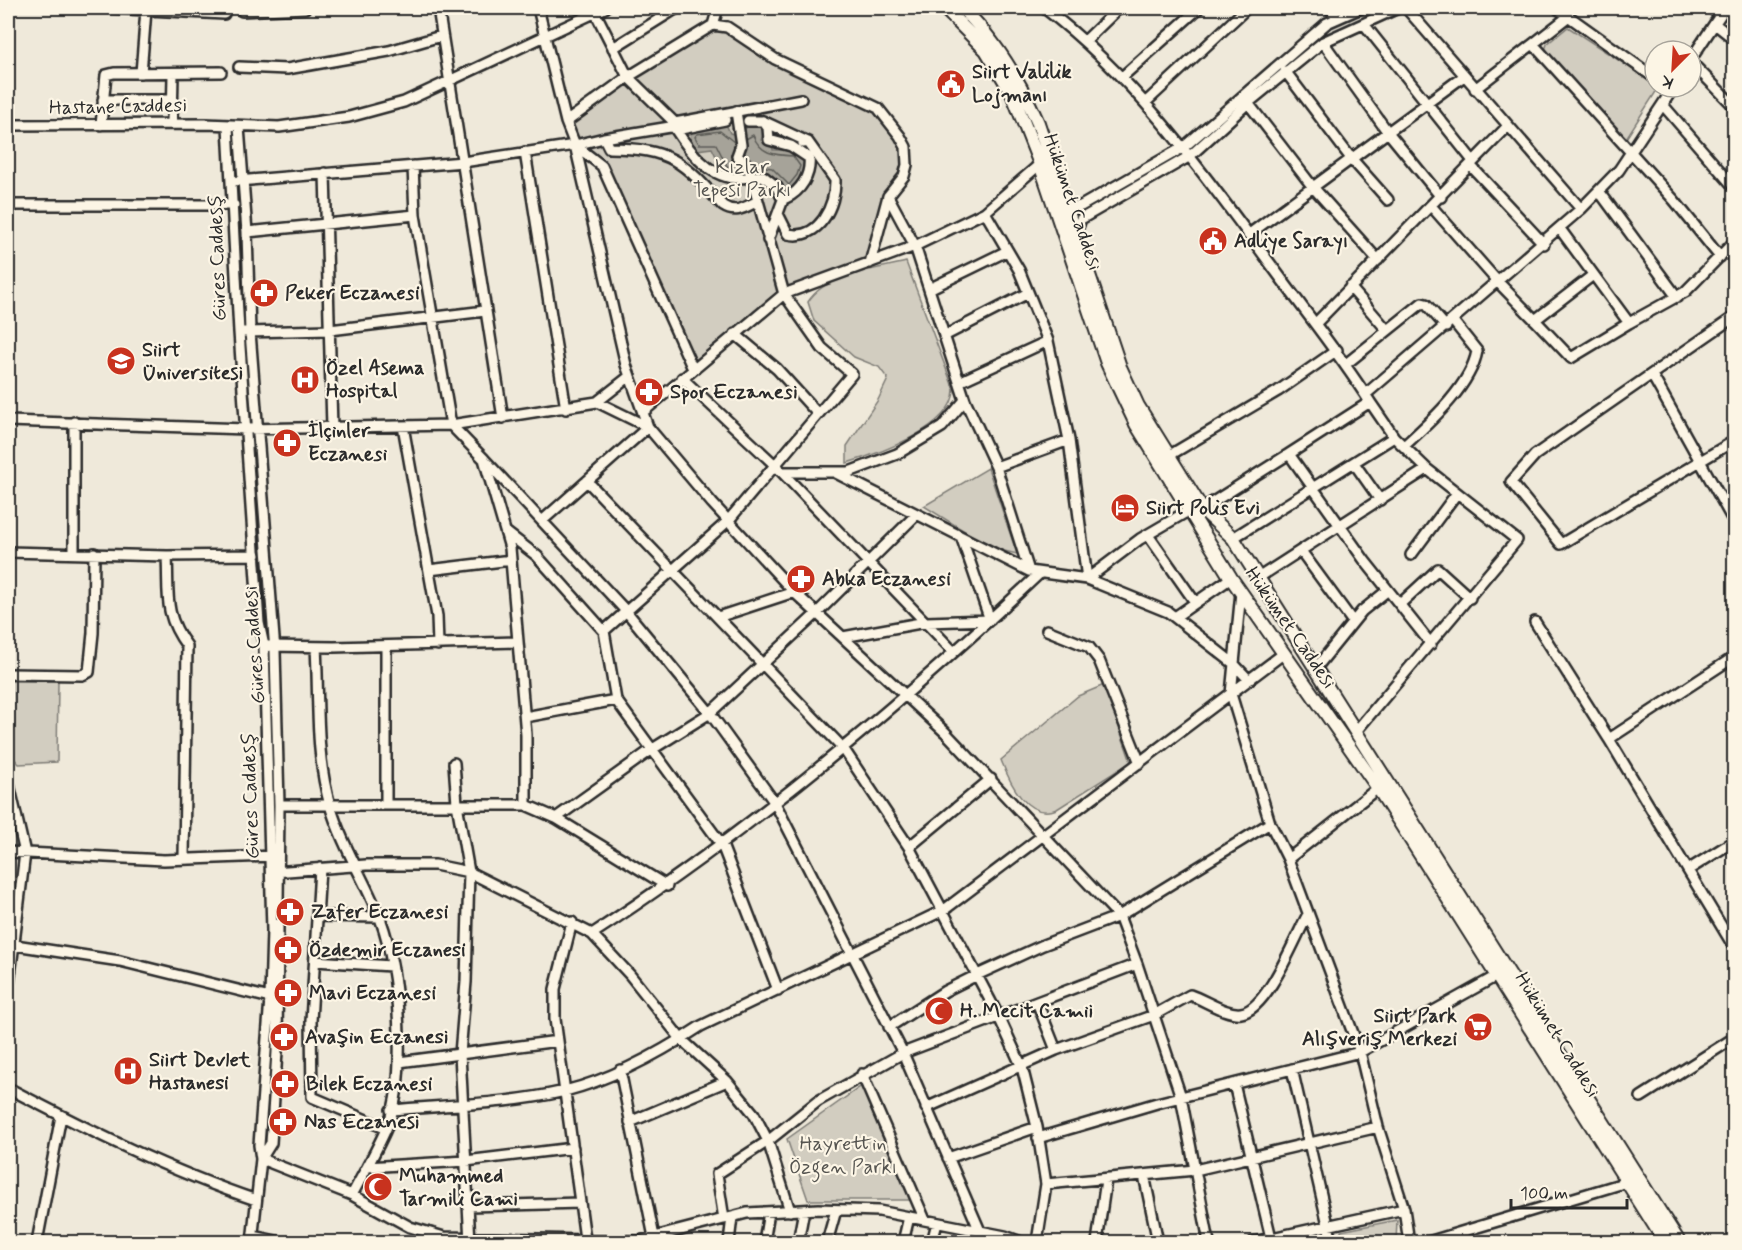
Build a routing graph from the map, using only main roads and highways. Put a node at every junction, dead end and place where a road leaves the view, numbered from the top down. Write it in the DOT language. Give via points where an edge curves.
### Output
graph roads {
  1 [pos="944,8"];
  2 [pos="962,8"];
  3 [pos="1502,973"];
  4 [pos="1665,1242"];
  5 [pos="1678,1242"];
  1 -- 3 [label="main road, Hükümet Caddesi" via="991,57 1012,93 1120,395 1231,578"];
  2 -- 3 [label="main road" via="993,40 1026,94 1120,367 1138,406 1202,509 1233,538 1357,730"];
  3 -- 4 [label="main road, Hükümet Caddesi"];
  3 -- 5 [label="main road"];
}
